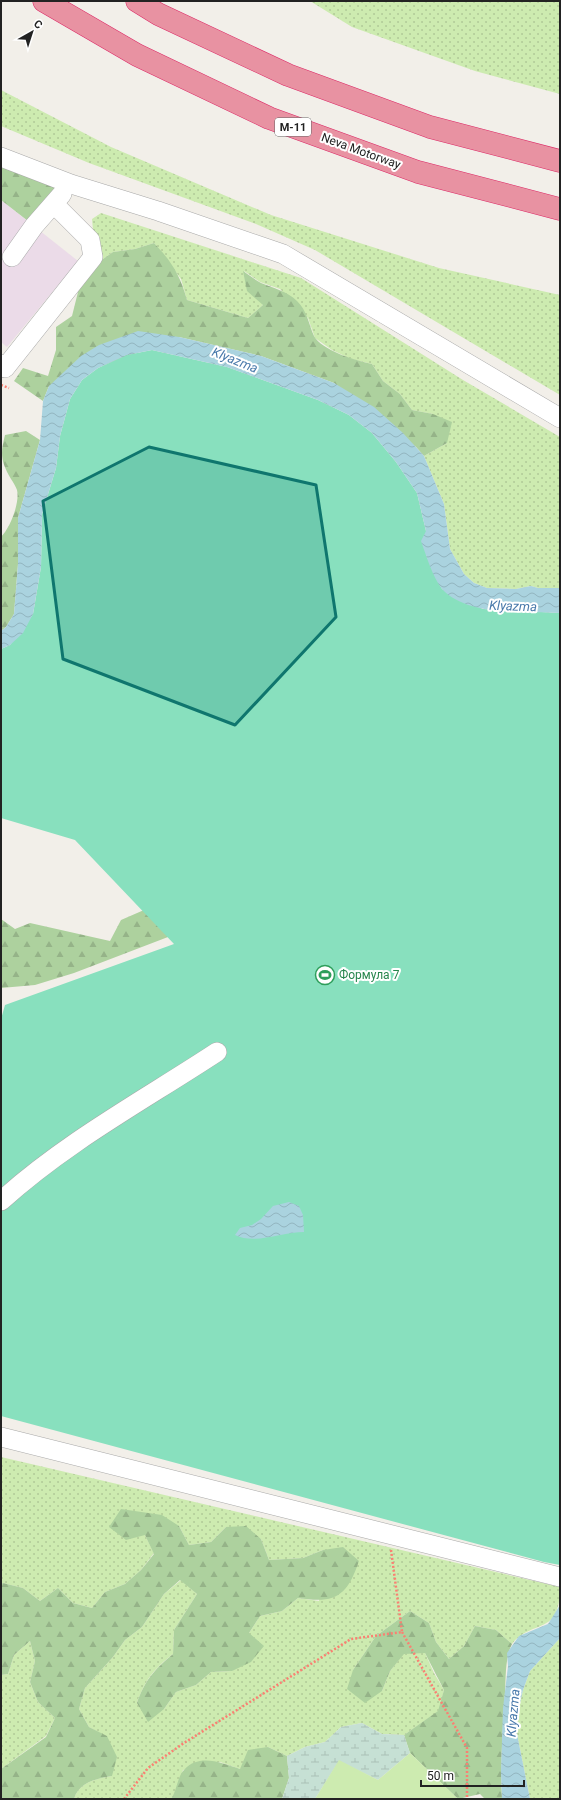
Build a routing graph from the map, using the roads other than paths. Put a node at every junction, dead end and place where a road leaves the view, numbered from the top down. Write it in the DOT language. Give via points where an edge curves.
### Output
graph roads {
  1 [pos="44,1"];
  2 [pos="137,1"];
  3 [pos="1,157"];
  4 [pos="560,162"];
  5 [pos="71,184"];
  6 [pos="54,204"];
  7 [pos="560,209"];
  8 [pos="12,257"];
  9 [pos="1,364"];
  10 [pos="560,418"];
  11 [pos="216,1052"];
  12 [pos="1,1201"];
  13 [pos="1,1437"];
  14 [pos="556,1576"];
  1 -- 7 [label="highway, Neva Motorway / М-11" via="137,55 268,118 418,172"];
  2 -- 4 [label="highway" via="158,14 288,75 430,127"];
  3 -- 5 [label="street"];
  5 -- 6 [label="street"];
  5 -- 10 [label="street" via="283,254"];
  6 -- 8 [label="street" via="34,226"];
  6 -- 9 [label="street" via="90,240 93,257 5,368"];
  11 -- 12 [label="street" via="69,1148"];
  13 -- 14 [label="street"];
}
